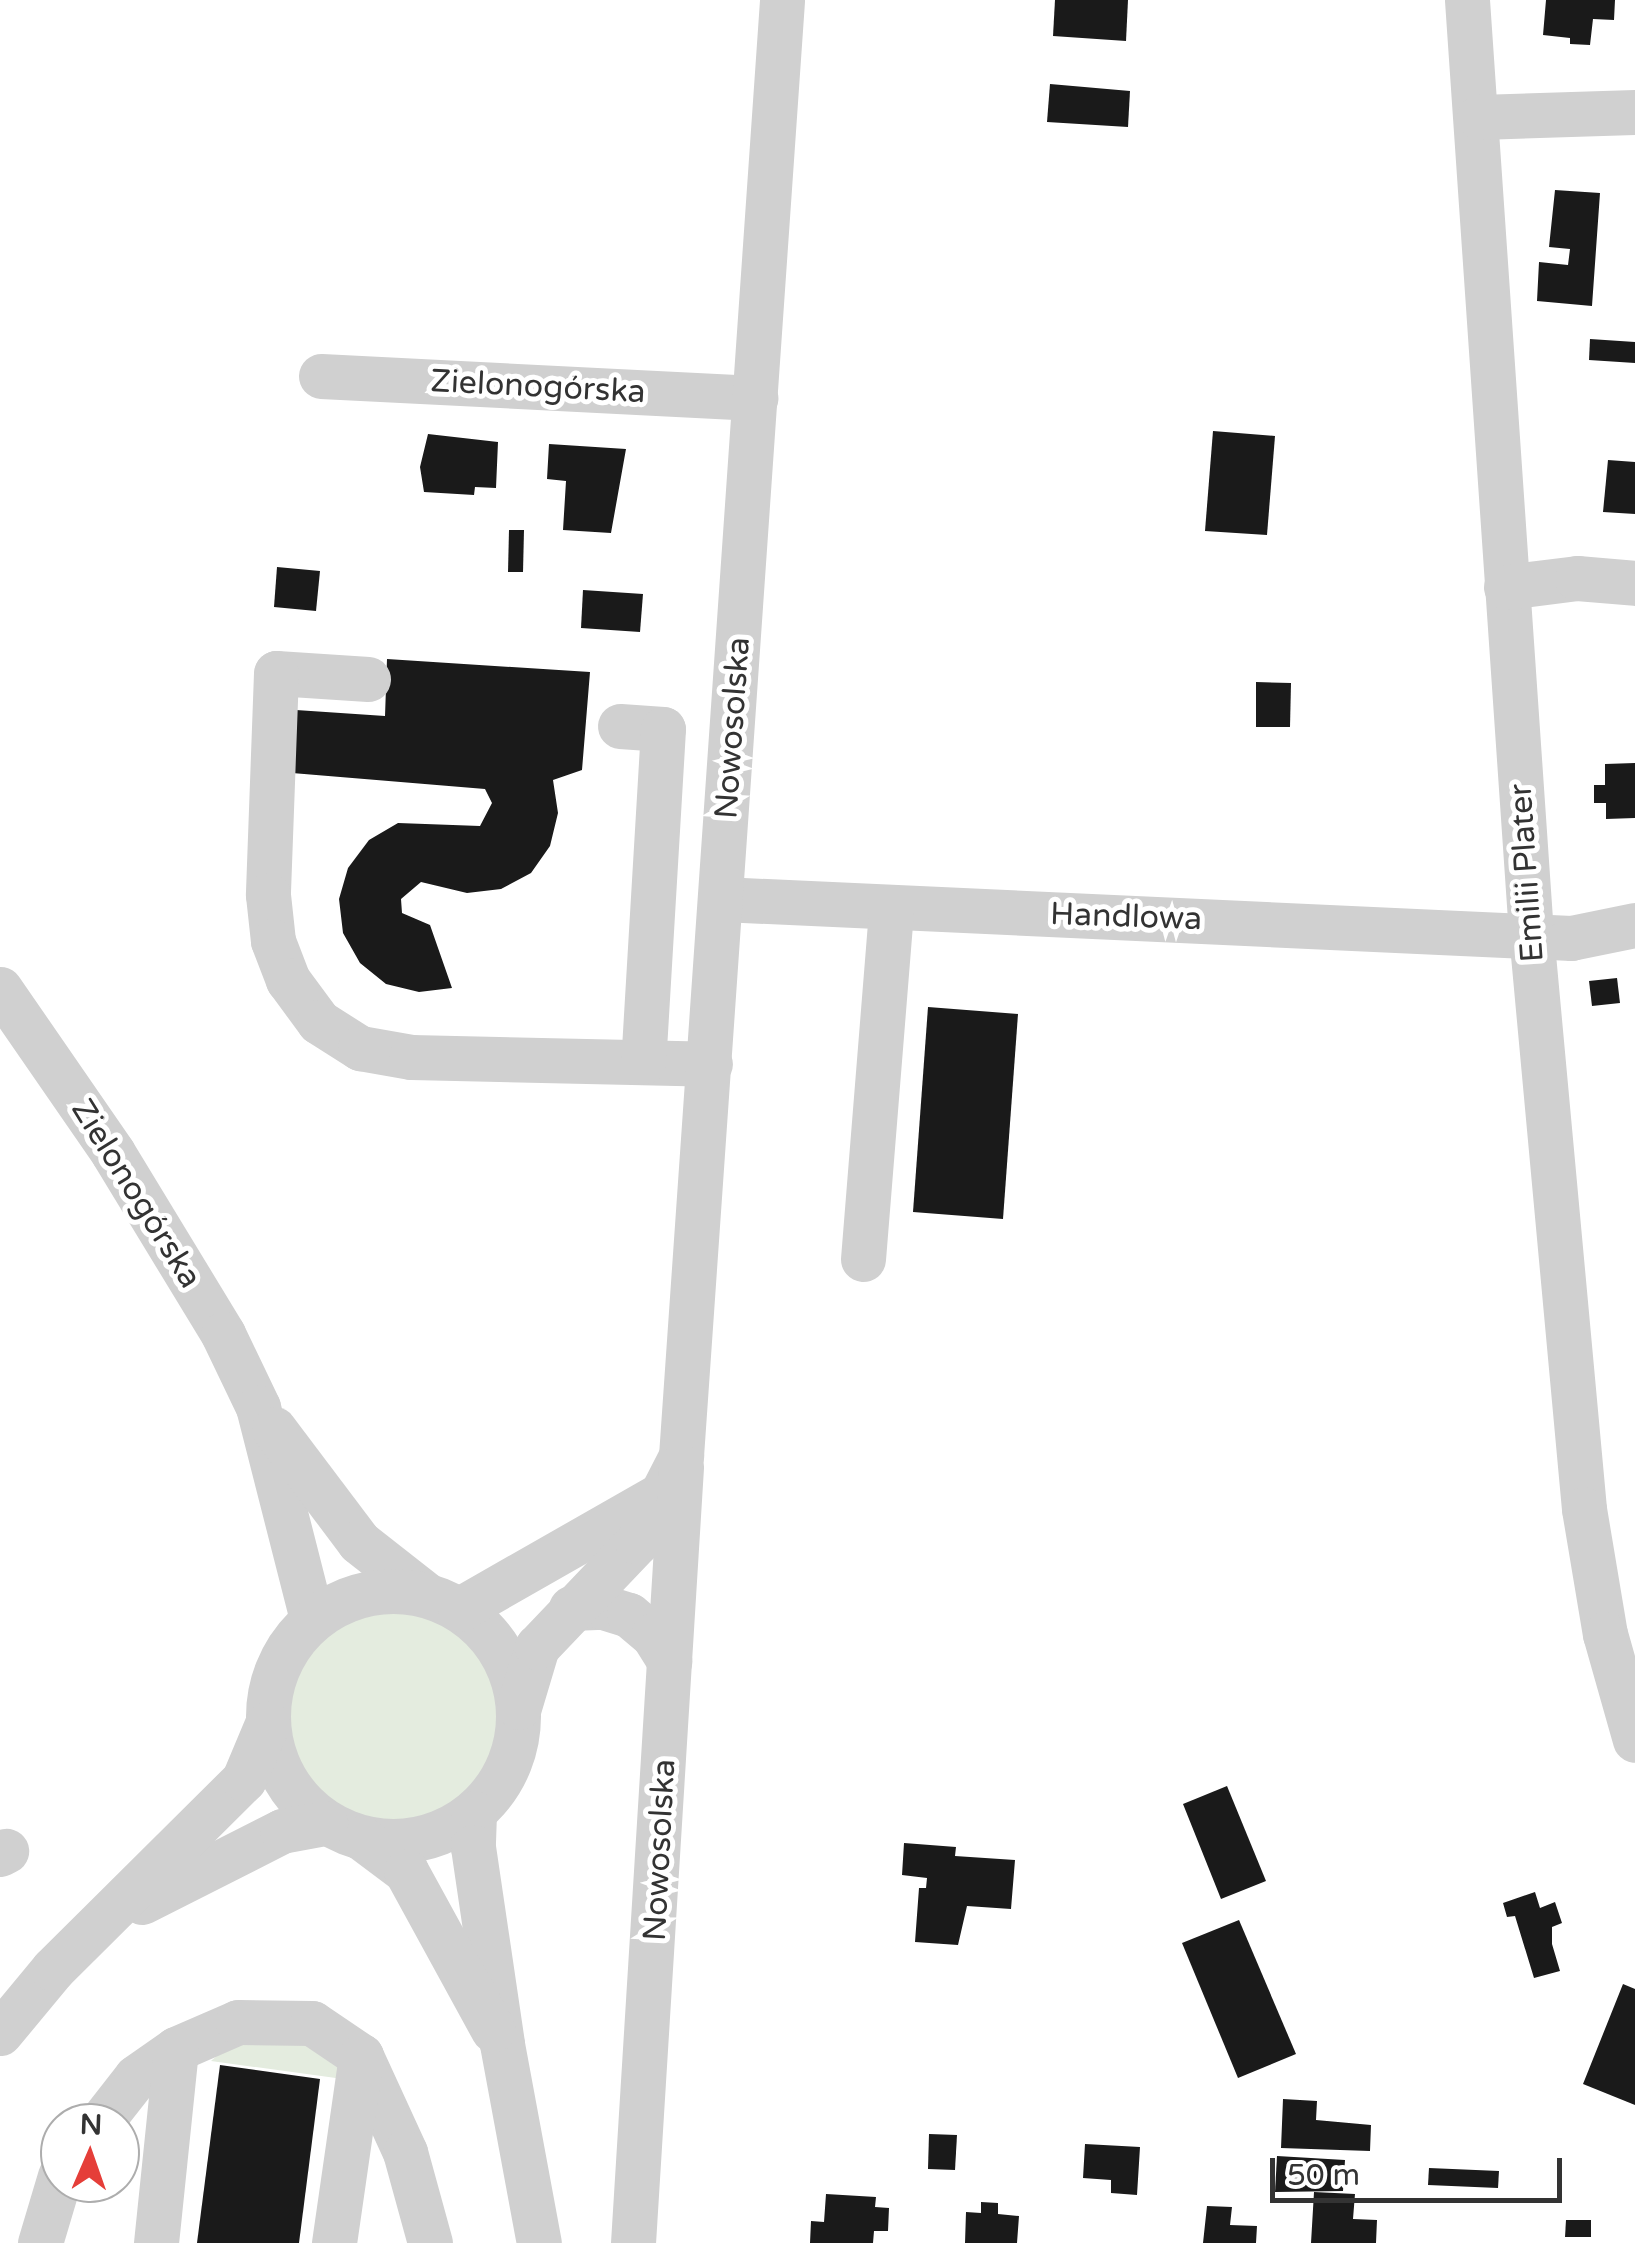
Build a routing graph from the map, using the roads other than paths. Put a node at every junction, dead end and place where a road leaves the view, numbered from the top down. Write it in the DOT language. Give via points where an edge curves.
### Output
graph roads {
  1 [pos="782,0"];
  2 [pos="1467,0"];
  3 [pos="1635,112"];
  4 [pos="1479,117"];
  5 [pos="321,376"];
  6 [pos="755,398"];
  7 [pos="1635,583"];
  8 [pos="1506,587"];
  9 [pos="368,678"];
  10 [pos="732,733"];
  11 [pos="722,900"];
  12 [pos="891,908"];
  13 [pos="1635,925"];
  14 [pos="1531,933"];
  15 [pos="0,989"];
  16 [pos="643,1061"];
  17 [pos="710,1064"];
  18 [pos="863,1259"];
  19 [pos="258,1407"];
  20 [pos="681,1456"];
  21 [pos="658,1496"];
  22 [pos="442,1601"];
  23 [pos="571,1608"];
  24 [pos="312,1619"];
  25 [pos="669,1661"];
  26 [pos="519,1707"];
  27 [pos="266,1724"];
  28 [pos="1635,1740"];
  29 [pos="474,1813"];
  30 [pos="344,1831"];
  31 [pos="109,1919"];
  32 [pos="0,2032"];
  33 [pos="502,2044"];
  34 [pos="176,2049"];
  35 [pos="361,2056"];
  36 [pos="116,2103"];
  37 [pos="52,2203"];
  38 [pos="40,2243"];
  39 [pos="156,2243"];
  40 [pos="334,2243"];
  41 [pos="430,2243"];
  42 [pos="539,2243"];
  43 [pos="634,2243"];
  1 -- 6 [label="street, Nowosolska"];
  2 -- 4 [label="street, Emilii Plater"];
  3 -- 4 [label="street"];
  4 -- 8 [label="street, Emilii Plater"];
  5 -- 6 [label="street, Zielonogórska"];
  6 -- 10 [label="street, Nowosolska"];
  7 -- 8 [label="street" via="1577,578"];
  8 -- 14 [label="street, Emilii Plater"];
  9 -- 16 [label="street" via="276,673 268,895 273,941 288,980 320,1022 360,1048 411,1057"];
  10 -- 11 [label="street, Nowosolska"];
  10 -- 16 [label="street" via="642,727"];
  11 -- 12 [label="street, Handlowa"];
  11 -- 17 [label="street, Nowosolska"];
  12 -- 14 [label="street, Handlowa"];
  12 -- 18 [label="street"];
  13 -- 14 [label="street, Handlowa" via="1571,938"];
  14 -- 28 [label="street, Emilii Plater" via="1584,1509 1605,1634"];
  15 -- 19 [label="street, Zielonogórska" via="160,1228"];
  16 -- 17 [label="street"];
  17 -- 20 [label="street, Nowosolska"];
  19 -- 22 [label="street, Zielonogórska" via="359,1542"];
  19 -- 24 [label="street, Zielonogórska"];
  20 -- 21 [label="street, Nowosolska"];
  20 -- 25 [label="street, Nowosolska"];
  21 -- 22 [label="street"];
  21 -- 23 [label="street, Nowosolska" via="637,1542"];
  22 -- 24 [label="street" via="384,1590 346,1598"];
  22 -- 26 [label="street" via="500,1652"];
  23 -- 25 [label="street" via="603,1607 629,1616 653,1634"];
  23 -- 26 [label="street, Nowosolska" via="536,1647"];
  24 -- 27 [label="street" via="286,1648 270,1685"];
  25 -- 43 [label="street, Nowosolska"];
  26 -- 29 [label="street" via="516,1747 500,1783"];
  27 -- 30 [label="street" via="275,1762 296,1797"];
  27 -- 31 [label="street" via="244,1778"];
  29 -- 30 [label="street" via="440,1833 401,1842"];
  29 -- 33 [label="street" via="473,1847"];
  30 -- 31 [label="street" via="282,1831"];
  30 -- 33 [label="street" via="406,1871"];
  31 -- 32 [label="street" via="53,1969"];
  33 -- 42 [label="street"];
  34 -- 35 [label="street" via="238,2022 312,2023"];
  34 -- 36 [label="street" via="136,2077"];
  34 -- 39 [label="street"];
  35 -- 40 [label="street"];
  35 -- 41 [label="street" via="405,2152"];
  37 -- 38 [label="street"];
}
